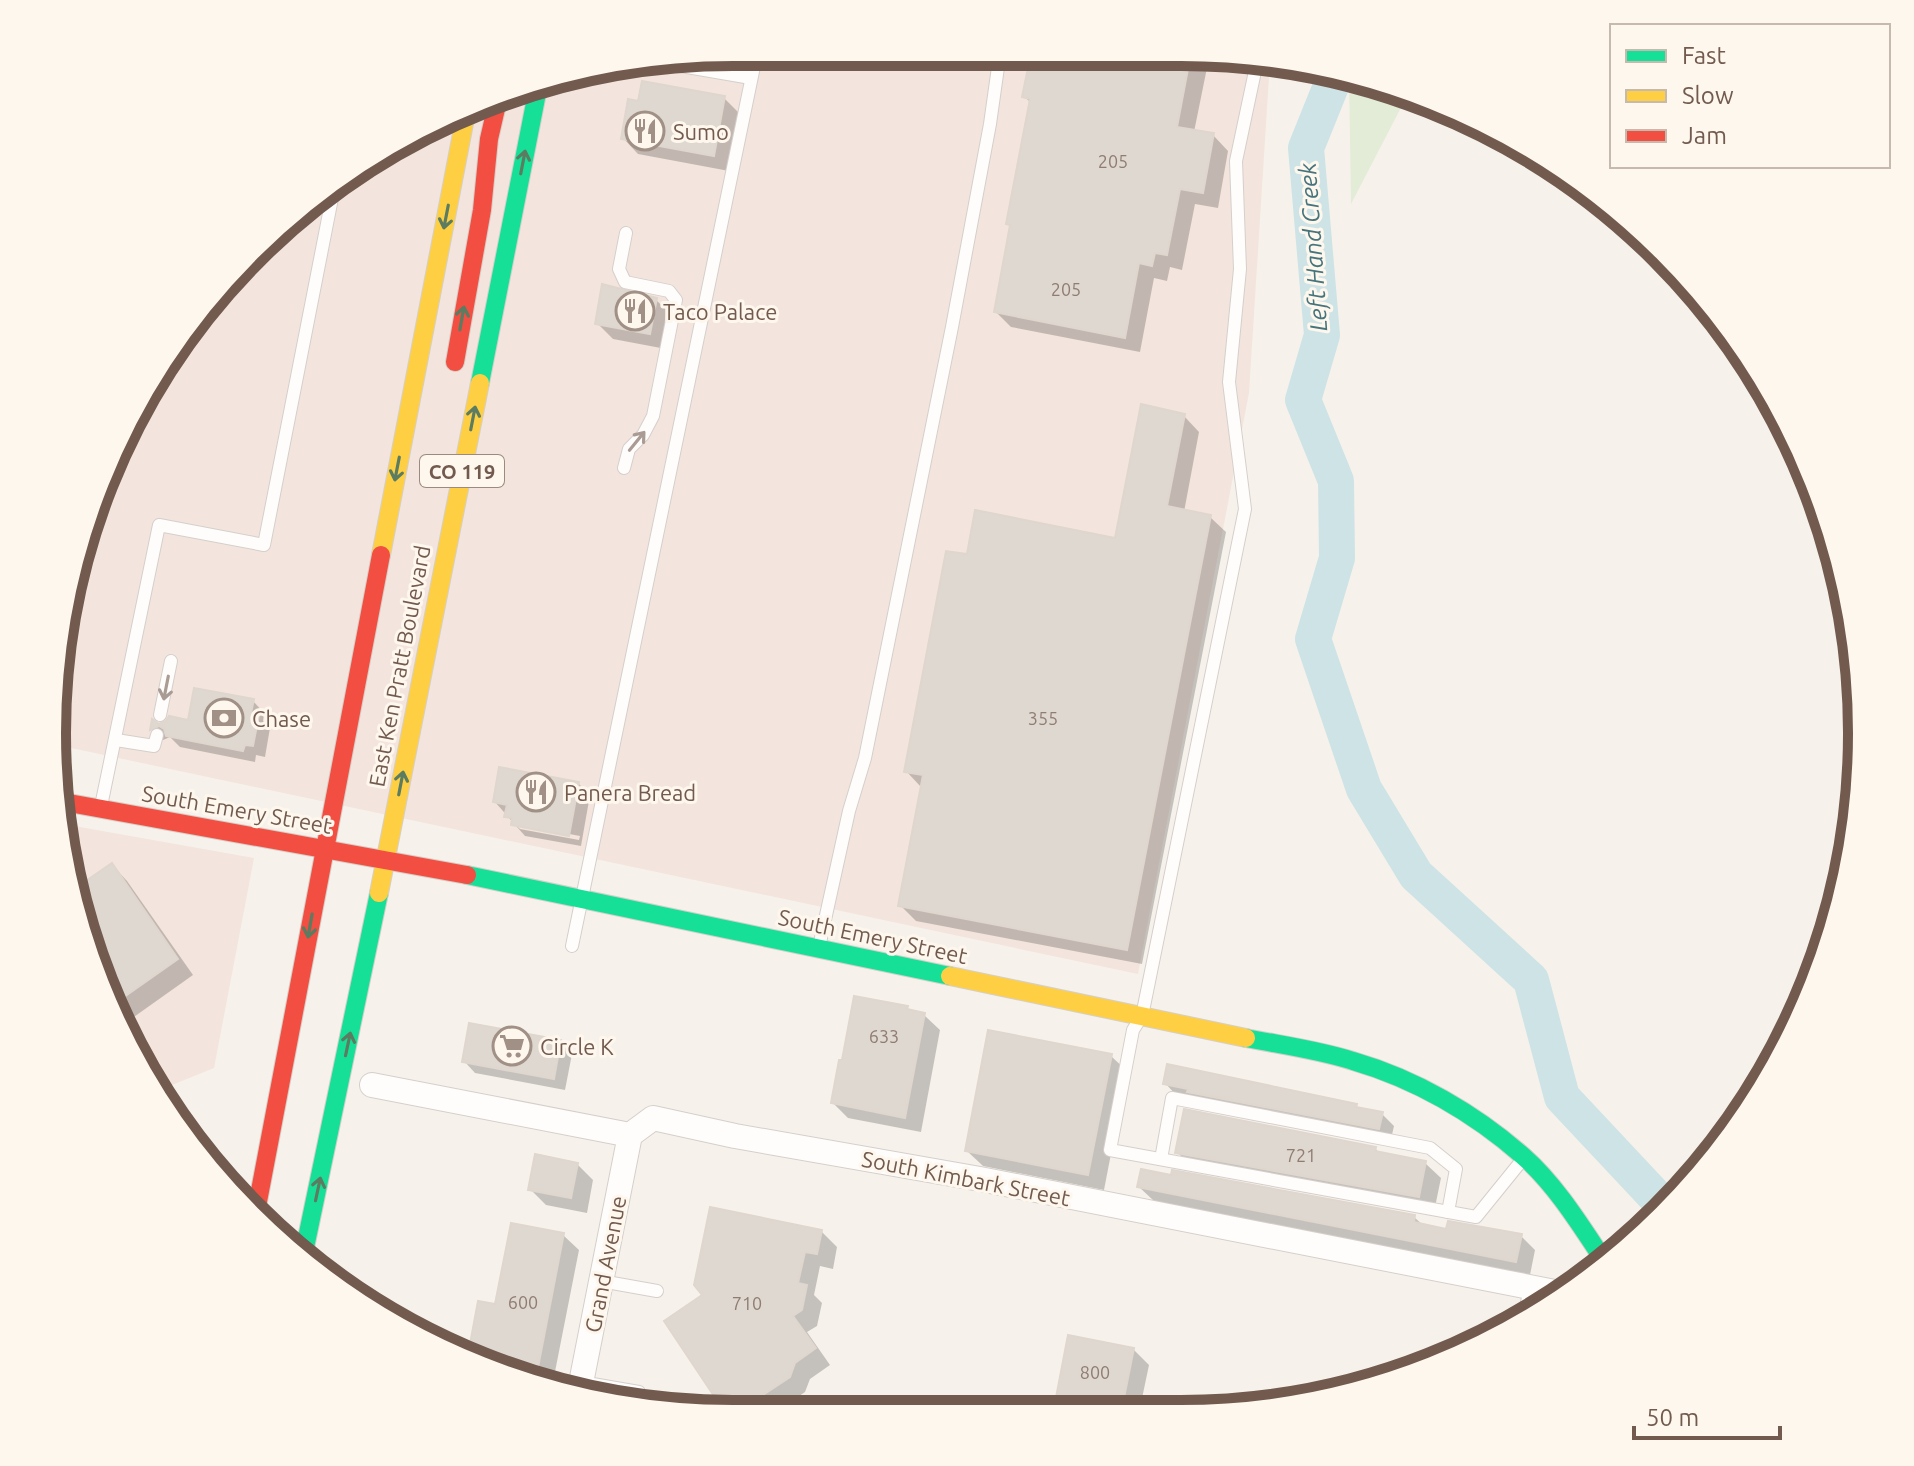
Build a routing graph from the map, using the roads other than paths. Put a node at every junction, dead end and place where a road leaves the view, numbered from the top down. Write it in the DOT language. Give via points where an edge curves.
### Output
graph roads {
  1 [pos="754,66"];
  2 [pos="999,66"];
  3 [pos="688,67"];
  4 [pos="1254,70"];
  5 [pos="751,78"];
  6 [pos="536,96"];
  7 [pos="496,110"];
  8 [pos="464,123"];
  9 [pos="332,201"];
  10 [pos="626,233"];
  11 [pos="451,387"];
  12 [pos="624,468"];
  13 [pos="443,478"];
  14 [pos="444,563"];
  15 [pos="171,661"];
  16 [pos="160,715"];
  17 [pos="157,735"];
  18 [pos="116,740"];
  19 [pos="70,803"];
  20 [pos="100,809"];
  21 [pos="325,849"];
  22 [pos="386,859"];
  23 [pos="581,900"];
  24 [pos="572,946"];
  25 [pos="818,949"];
  26 [pos="1142,1016"];
  27 [pos="372,1085"];
  28 [pos="630,1135"];
  29 [pos="1524,1157"];
  30 [pos="1161,1159"];
  31 [pos="258,1202"];
  32 [pos="1448,1212"];
  33 [pos="306,1244"];
  34 [pos="1599,1252"];
  35 [pos="601,1281"];
  36 [pos="1530,1288"];
  37 [pos="657,1291"];
  38 [pos="1547,1291"];
  39 [pos="1527,1303"];
  40 [pos="581,1382"];
  41 [pos="630,1391"];
  42 [pos="639,1392"];
  1 -- 5 [label="lane"];
  2 -- 25 [label="lane" via="865,758"];
  3 -- 5 [label="lane"];
  4 -- 26 [label="lane" via="1236,161 1240,269 1229,382 1245,509"];
  5 -- 23 [label="lane"];
  14 -- 6 [label="main road, East Ken Pratt Boulevard / CO 119, one-way"];
  11 -- 7 [label="main road, one-way"];
  8 -- 21 [label="main road, East Ken Pratt Boulevard / CO 119, one-way"];
  9 -- 18 [label="lane" via="264,545 159,525"];
  12 -- 10 [label="lane, one-way" via="629,449 653,416 676,300 669,291 625,282 619,269"];
  13 -- 14 [label="main road"];
  22 -- 14 [label="main road, East Ken Pratt Boulevard / CO 119, one-way"];
  15 -- 16 [label="lane, one-way"];
  17 -- 18 [label="lane" via="154,746"];
  18 -- 20 [label="lane"];
  19 -- 20 [label="main road, South Emery Street"];
  20 -- 21 [label="main road, South Emery Street"];
  21 -- 22 [label="main road, South Emery Street"];
  21 -- 31 [label="main road, East Ken Pratt Boulevard / CO 119, one-way"];
  22 -- 23 [label="main road, South Emery Street"];
  33 -- 22 [label="main road, East Ken Pratt Boulevard / CO 119, one-way"];
  23 -- 24 [label="lane"];
  23 -- 25 [label="main road, South Emery Street"];
  25 -- 26 [label="main road, South Emery Street"];
  26 -- 29 [label="main road, South Emery Street" via="1352,1060 1405,1079 1478,1122"];
  26 -- 30 [label="lane" via="1133,1030 1110,1150"];
  27 -- 28 [label="street"];
  28 -- 35 [label="street, Grand Avenue"];
  28 -- 36 [label="street, South Kimbark Street" via="653,1118"];
  29 -- 32 [label="lane" via="1476,1217"];
  29 -- 34 [label="main road, South Emery Street"];
  30 -- 32 [label="lane"];
  30 -- 32 [label="lane" via="1172,1098 1430,1148 1456,1169"];
  35 -- 37 [label="lane"];
  35 -- 40 [label="street, Grand Avenue"];
  36 -- 38 [label="street, South Kimbark Street"];
  36 -- 39 [label="lane"];
  41 -- 42 [label="lane"];
}
